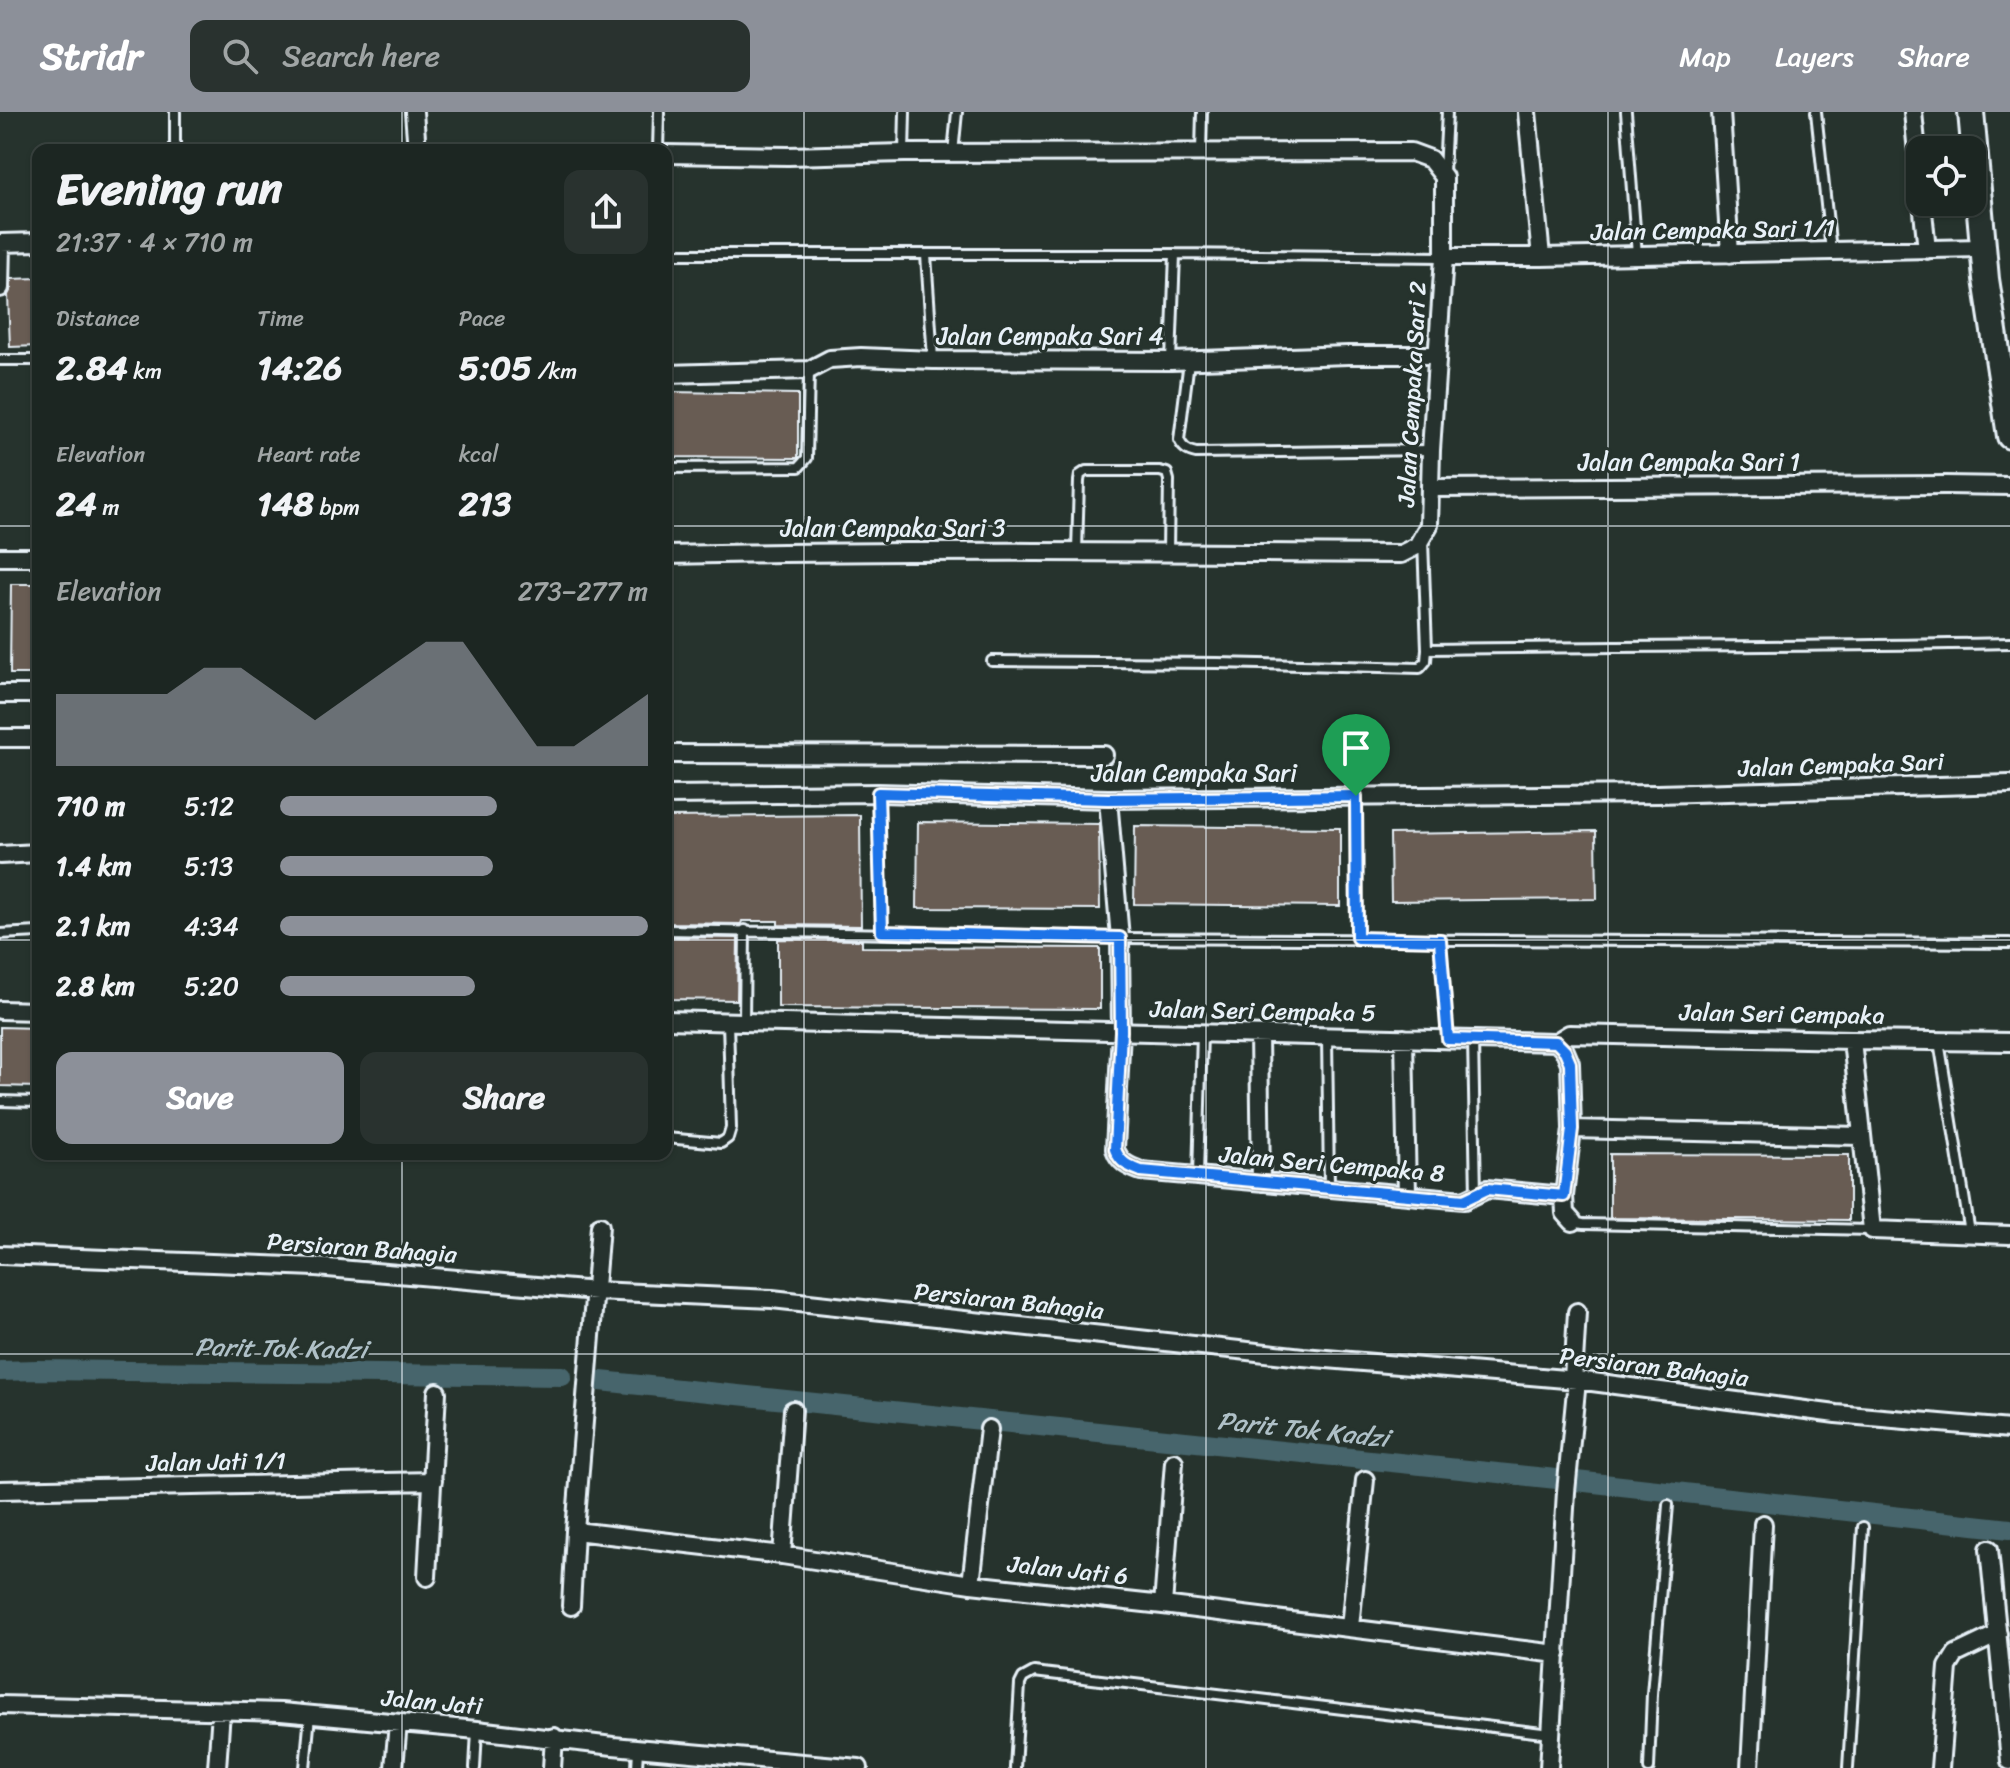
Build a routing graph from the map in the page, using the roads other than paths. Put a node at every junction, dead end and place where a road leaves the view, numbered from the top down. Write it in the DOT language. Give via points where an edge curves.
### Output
graph roads {
  1 [pos="175,112"];
  2 [pos="414,112"];
  3 [pos="659,112"];
  4 [pos="905,112"];
  5 [pos="957,112"];
  6 [pos="1202,112"];
  7 [pos="1447,112"];
  8 [pos="1527,112"];
  9 [pos="1626,112"];
  10 [pos="1721,112"];
  11 [pos="1816,112"];
  12 [pos="1913,112"];
  13 [pos="1971,112"];
  14 [pos="1915,136"];
  15 [pos="175,144"];
  16 [pos="417,144"];
  17 [pos="658,144"];
  18 [pos="904,153"];
  19 [pos="953,153"];
  20 [pos="1201,153"];
  21 [pos="672,154"];
  22 [pos="1444,177"];
  23 [pos="1923,216"];
  24 [pos="0,241"];
  25 [pos="32,242"];
  26 [pos="1982,248"];
  27 [pos="1927,250"];
  28 [pos="1831,251"];
  29 [pos="672,254"];
  30 [pos="1175,254"];
  31 [pos="1730,254"];
  32 [pos="926,255"];
  33 [pos="1638,256"];
  34 [pos="1444,257"];
  35 [pos="1541,257"];
  36 [pos="0,288"];
  37 [pos="1436,355"];
  38 [pos="0,360"];
  39 [pos="32,360"];
  40 [pos="933,360"];
  41 [pos="1171,361"];
  42 [pos="1189,361"];
  43 [pos="809,370"];
  44 [pos="672,374"];
  45 [pos="2009,427"];
  46 [pos="1431,450"];
  47 [pos="672,468"];
  48 [pos="2010,486"];
  49 [pos="1431,488"];
  50 [pos="1423,536"];
  51 [pos="1077,552"];
  52 [pos="1120,552"];
  53 [pos="1167,552"];
  54 [pos="672,555"];
  55 [pos="0,557"];
  56 [pos="32,557"];
  57 [pos="2010,643"];
  58 [pos="1427,649"];
  59 [pos="992,661"];
  60 [pos="0,694"];
  61 [pos="32,694"];
  62 [pos="0,738"];
  63 [pos="32,738"];
  64 [pos="672,754"];
  65 [pos="1104,755"];
  66 [pos="2010,784"];
  67 [pos="878,793"];
  68 [pos="672,795"];
  69 [pos="1356,796"];
  70 [pos="1108,799"];
  71 [pos="32,853"];
  72 [pos="0,855"];
  73 [pos="672,930"];
  74 [pos="745,930"];
  75 [pos="32,932"];
  76 [pos="882,932"];
  77 [pos="0,934"];
  78 [pos="1120,938"];
  79 [pos="1357,938"];
  80 [pos="1440,940"];
  81 [pos="2010,943"];
  82 [pos="0,1010"];
  83 [pos="32,1011"];
  84 [pos="672,1020"];
  85 [pos="736,1022"];
  86 [pos="1121,1031"];
  87 [pos="1202,1033"];
  88 [pos="1259,1035"];
  89 [pos="1327,1036"];
  90 [pos="1404,1038"];
  91 [pos="1448,1039"];
  92 [pos="1473,1040"];
  93 [pos="1852,1040"];
  94 [pos="1939,1041"];
  95 [pos="1556,1042"];
  96 [pos="2010,1042"];
  97 [pos="0,1101"];
  98 [pos="32,1102"];
  99 [pos="1572,1129"];
  100 [pos="1860,1136"];
  101 [pos="672,1139"];
  102 [pos="1198,1176"];
  103 [pos="1261,1182"];
  104 [pos="1329,1188"];
  105 [pos="1407,1195"];
  106 [pos="1476,1195"];
  107 [pos="1564,1196"];
  108 [pos="1573,1222"];
  109 [pos="600,1226"];
  110 [pos="1872,1230"];
  111 [pos="1970,1233"];
  112 [pos="2010,1235"];
  113 [pos="0,1255"];
  114 [pos="596,1291"];
  115 [pos="1577,1312"];
  116 [pos="1575,1380"];
  117 [pos="437,1392"];
  118 [pos="793,1410"];
  119 [pos="989,1429"];
  120 [pos="2010,1429"];
  121 [pos="1174,1462"];
  122 [pos="1365,1480"];
  123 [pos="433,1481"];
  124 [pos="0,1490"];
  125 [pos="1668,1505"];
  126 [pos="1763,1524"];
  127 [pos="1863,1527"];
  128 [pos="575,1531"];
  129 [pos="1989,1549"];
  130 [pos="782,1555"];
  131 [pos="427,1577"];
  132 [pos="971,1584"];
  133 [pos="1163,1605"];
  134 [pos="571,1606"];
  135 [pos="1350,1627"];
  136 [pos="1998,1634"];
  137 [pos="1557,1654"];
  138 [pos="0,1705"];
  139 [pos="221,1711"];
  140 [pos="310,1715"];
  141 [pos="398,1723"];
  142 [pos="477,1730"];
  143 [pos="1551,1735"];
  144 [pos="554,1737"];
  145 [pos="638,1747"];
  146 [pos="2010,1761"];
  147 [pos="735,1763"];
  148 [pos="813,1766"];
  149 [pos="217,1768"];
  150 [pos="305,1768"];
  151 [pos="394,1768"];
  152 [pos="475,1768"];
  153 [pos="552,1768"];
  154 [pos="637,1768"];
  155 [pos="859,1768"];
  156 [pos="1015,1768"];
  157 [pos="1549,1768"];
  158 [pos="1649,1768"];
  159 [pos="1750,1768"];
  160 [pos="1848,1768"];
  161 [pos="1940,1768"];
  1 -- 15 [label="lane"];
  2 -- 16 [label="street"];
  3 -- 17 [label="lane"];
  4 -- 18 [label="lane"];
  5 -- 19 [label="lane"];
  6 -- 20 [label="lane"];
  7 -- 22 [label="lane"];
  8 -- 35 [label="street"];
  9 -- 33 [label="lane"];
  10 -- 31 [label="street"];
  11 -- 28 [label="lane"];
  12 -- 14 [label="street"];
  13 -- 26 [label="street"];
  18 -- 19 [label="street"];
  18 -- 21 [label="street"];
  19 -- 20 [label="street"];
  20 -- 22 [label="street" via="1411,152 1430,159"];
  22 -- 34 [label="street, Jalan Cempaka Sari 2"];
  23 -- 27 [label="street"];
  24 -- 25 [label="street"];
  24 -- 36 [label="street"];
  26 -- 27 [label="street, Jalan Cempaka Sari 1/1"];
  26 -- 45 [label="street"];
  27 -- 28 [label="street, Jalan Cempaka Sari 1/1"];
  28 -- 31 [label="street, Jalan Cempaka Sari 1/1"];
  29 -- 32 [label="lane"];
  30 -- 32 [label="lane"];
  30 -- 34 [label="lane"];
  30 -- 41 [label="lane"];
  31 -- 33 [label="street, Jalan Cempaka Sari 1/1"];
  32 -- 40 [label="lane"];
  33 -- 35 [label="street, Jalan Cempaka Sari 1/1"];
  34 -- 35 [label="street, Jalan Cempaka Sari 1/1"];
  34 -- 37 [label="street, Jalan Cempaka Sari 2"];
  37 -- 42 [label="street, Jalan Cempaka Sari 4"];
  37 -- 46 [label="street, Jalan Cempaka Sari 2"];
  38 -- 39 [label="lane"];
  40 -- 41 [label="street, Jalan Cempaka Sari 4"];
  40 -- 43 [label="street, Jalan Cempaka Sari 4" via="830,359"];
  41 -- 42 [label="street, Jalan Cempaka Sari 4"];
  42 -- 46 [label="lane" via="1179,440 1189,452"];
  43 -- 44 [label="street, Jalan Cempaka Sari 4"];
  43 -- 47 [label="lane" via="807,458 799,467"];
  46 -- 49 [label="street, Jalan Cempaka Sari 2"];
  48 -- 49 [label="street, Jalan Cempaka Sari 1"];
  49 -- 50 [label="street, Jalan Cempaka Sari 2" via="1429,525"];
  50 -- 53 [label="street, Jalan Cempaka Sari 2" via="1401,554"];
  50 -- 58 [label="lane"];
  51 -- 52 [label="street, Jalan Cempaka Sari 3"];
  51 -- 53 [label="lane" via="1080,475 1160,471 1169,480"];
  51 -- 54 [label="street, Jalan Cempaka Sari 3"];
  52 -- 53 [label="street, Jalan Cempaka Sari 2"];
  55 -- 56 [label="street"];
  57 -- 58 [label="lane"];
  58 -- 59 [label="lane" via="1420,668"];
  60 -- 61 [label="street"];
  62 -- 63 [label="street"];
  64 -- 65 [label="street"];
  66 -- 69 [label="street, Jalan Cempaka Sari"];
  67 -- 68 [label="street, Jalan Cempaka Sari"];
  67 -- 70 [label="street, Jalan Cempaka Sari"];
  67 -- 76 [label="lane"];
  69 -- 70 [label="street, Jalan Cempaka Sari"];
  69 -- 79 [label="lane"];
  70 -- 78 [label="street"];
  71 -- 72 [label="street"];
  73 -- 74 [label="lane"];
  74 -- 76 [label="lane"];
  74 -- 85 [label="lane"];
  75 -- 77 [label="lane"];
  76 -- 78 [label="lane"];
  78 -- 79 [label="lane"];
  78 -- 86 [label="street"];
  79 -- 80 [label="lane"];
  80 -- 81 [label="lane"];
  80 -- 91 [label="lane"];
  82 -- 83 [label="street"];
  84 -- 85 [label="street, Jalan Seri Cempaka 5"];
  85 -- 86 [label="street, Jalan Seri Cempaka 5"];
  85 -- 101 [label="lane" via="728,1138 721,1143"];
  86 -- 87 [label="street, Jalan Seri Cempaka 5"];
  86 -- 102 [label="street, Jalan Seri Cempaka 8" via="1118,1158 1141,1171"];
  87 -- 88 [label="street, Jalan Seri Cempaka 5"];
  87 -- 102 [label="lane"];
  88 -- 89 [label="street, Jalan Seri Cempaka 5"];
  88 -- 103 [label="street"];
  89 -- 90 [label="street, Jalan Seri Cempaka 5"];
  89 -- 104 [label="lane"];
  90 -- 91 [label="street, Jalan Seri Cempaka 5"];
  90 -- 105 [label="street"];
  91 -- 92 [label="street, Jalan Seri Cempaka 5"];
  92 -- 95 [label="street, Jalan Seri Cempaka 5"];
  92 -- 106 [label="lane"];
  93 -- 94 [label="street, Jalan Seri Cempaka"];
  93 -- 95 [label="street, Jalan Seri Cempaka" via="1569,1034"];
  93 -- 100 [label="street"];
  94 -- 96 [label="street, Jalan Seri Cempaka"];
  94 -- 111 [label="lane"];
  95 -- 99 [label="street" via="1570,1063"];
  97 -- 98 [label="lane"];
  99 -- 100 [label="street"];
  99 -- 107 [label="street"];
  100 -- 110 [label="street"];
  102 -- 103 [label="street, Jalan Seri Cempaka 8"];
  103 -- 104 [label="street, Jalan Seri Cempaka 8"];
  104 -- 105 [label="street, Jalan Seri Cempaka 8"];
  105 -- 106 [label="street, Jalan Seri Cempaka 8" via="1464,1200"];
  106 -- 107 [label="street, Jalan Seri Cempaka 8" via="1487,1189"];
  107 -- 108 [label="street" via="1565,1213"];
  108 -- 110 [label="lane"];
  109 -- 114 [label="street"];
  110 -- 111 [label="street"];
  111 -- 112 [label="street"];
  113 -- 114 [label="street, Persiaran Bahagia" via="316,1267"];
  114 -- 116 [label="street, Persiaran Bahagia" via="772,1299 1303,1357"];
  114 -- 128 [label="street"];
  115 -- 116 [label="street"];
  116 -- 120 [label="street, Persiaran Bahagia" via="1836,1414"];
  116 -- 137 [label="street"];
  117 -- 123 [label="street"];
  118 -- 130 [label="street"];
  119 -- 132 [label="street"];
  121 -- 133 [label="street"];
  122 -- 135 [label="street"];
  123 -- 124 [label="street, Jalan Jati 1/1"];
  123 -- 131 [label="street"];
  125 -- 158 [label="lane"];
  126 -- 159 [label="street"];
  127 -- 160 [label="lane"];
  128 -- 130 [label="street, Jalan Jati 6"];
  128 -- 134 [label="street"];
  129 -- 136 [label="street"];
  130 -- 132 [label="street, Jalan Jati 6"];
  132 -- 133 [label="street, Jalan Jati 6"];
  133 -- 135 [label="street, Jalan Jati 6"];
  135 -- 137 [label="street, Jalan Jati 6"];
  136 -- 146 [label="street"];
  136 -- 161 [label="street" via="1956,1654 1948,1667"];
  137 -- 143 [label="street"];
  138 -- 139 [label="street, Jalan Jati"];
  139 -- 140 [label="street, Jalan Jati"];
  139 -- 149 [label="street"];
  140 -- 141 [label="street, Jalan Jati"];
  140 -- 150 [label="lane"];
  141 -- 142 [label="street, Jalan Jati"];
  141 -- 151 [label="street"];
  142 -- 144 [label="street, Jalan Jati"];
  142 -- 152 [label="lane"];
  143 -- 156 [label="lane" via="1034,1672 1020,1684"];
  143 -- 157 [label="street"];
  144 -- 145 [label="street, Jalan Jati"];
  144 -- 153 [label="street"];
  145 -- 147 [label="street, Jalan Jati"];
  145 -- 154 [label="lane"];
  147 -- 148 [label="street, Jalan Jati"];
  148 -- 155 [label="street, Jalan Jati"];
}
